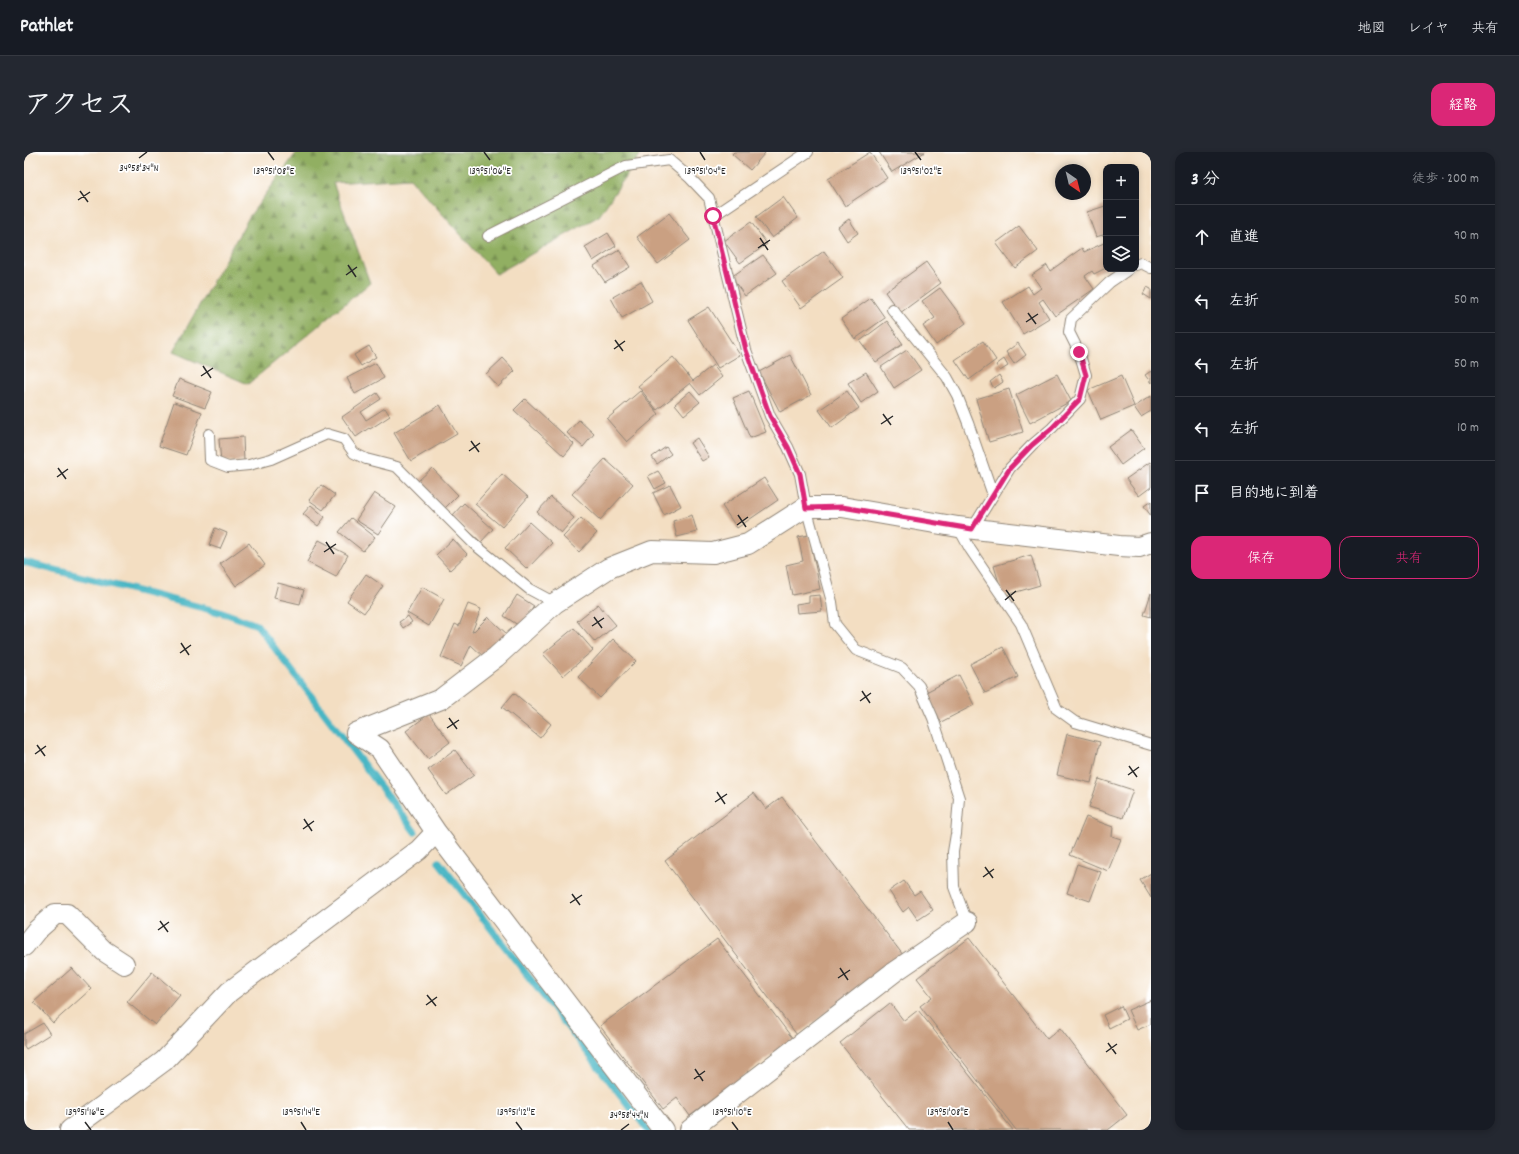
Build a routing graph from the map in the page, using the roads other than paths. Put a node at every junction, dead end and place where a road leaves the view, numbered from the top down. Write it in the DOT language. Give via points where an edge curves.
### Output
graph roads {
  1 [pos="808,152"];
  2 [pos="713,216"];
  3 [pos="488,236"];
  4 [pos="1139,264"];
  5 [pos="1151,268"];
  6 [pos="1125,272"];
  7 [pos="892,309"];
  8 [pos="209,434"];
  9 [pos="993,495"];
  10 [pos="806,508"];
  11 [pos="965,528"];
  12 [pos="1151,543"];
  13 [pos="555,603"];
  14 [pos="1151,744"];
  15 [pos="436,832"];
  16 [pos="967,922"];
  17 [pos="24,946"];
  18 [pos="124,964"];
  19 [pos="70,1130"];
  20 [pos="663,1130"];
  21 [pos="690,1130"];
  1 -- 2 [label="lane"];
  2 -- 3 [label="lane" via="709,198 669,160 626,166"];
  2 -- 10 [label="lane" via="746,350 770,416 800,474"];
  4 -- 5 [label="lane"];
  6 -- 9 [label="lane" via="1110,282 1071,319 1069,332 1086,375 1080,399 1010,468"];
  7 -- 9 [label="lane" via="954,389"];
  8 -- 13 [label="lane" via="210,460 228,467 271,459 327,434 344,439 354,453 397,467 474,544 529,589"];
  9 -- 11 [label="lane"];
  10 -- 11 [label="street" via="842,507"];
  10 -- 13 [label="street" via="748,544 713,553 652,551 609,568"];
  10 -- 16 [label="lane" via="832,602 835,624 856,650 902,668 919,686 933,718 959,798 953,852 954,887"];
  11 -- 12 [label="street" via="1119,546 1139,547"];
  11 -- 14 [label="lane" via="970,549 1021,624 1057,709 1075,722"];
  13 -- 15 [label="street" via="496,657 441,699 356,733 380,749"];
  15 -- 19 [label="street" via="419,850 229,992 164,1061"];
  15 -- 20 [label="street"];
  16 -- 21 [label="street" via="894,972"];
  17 -- 18 [label="street" via="55,914 67,914 104,951"];
}
